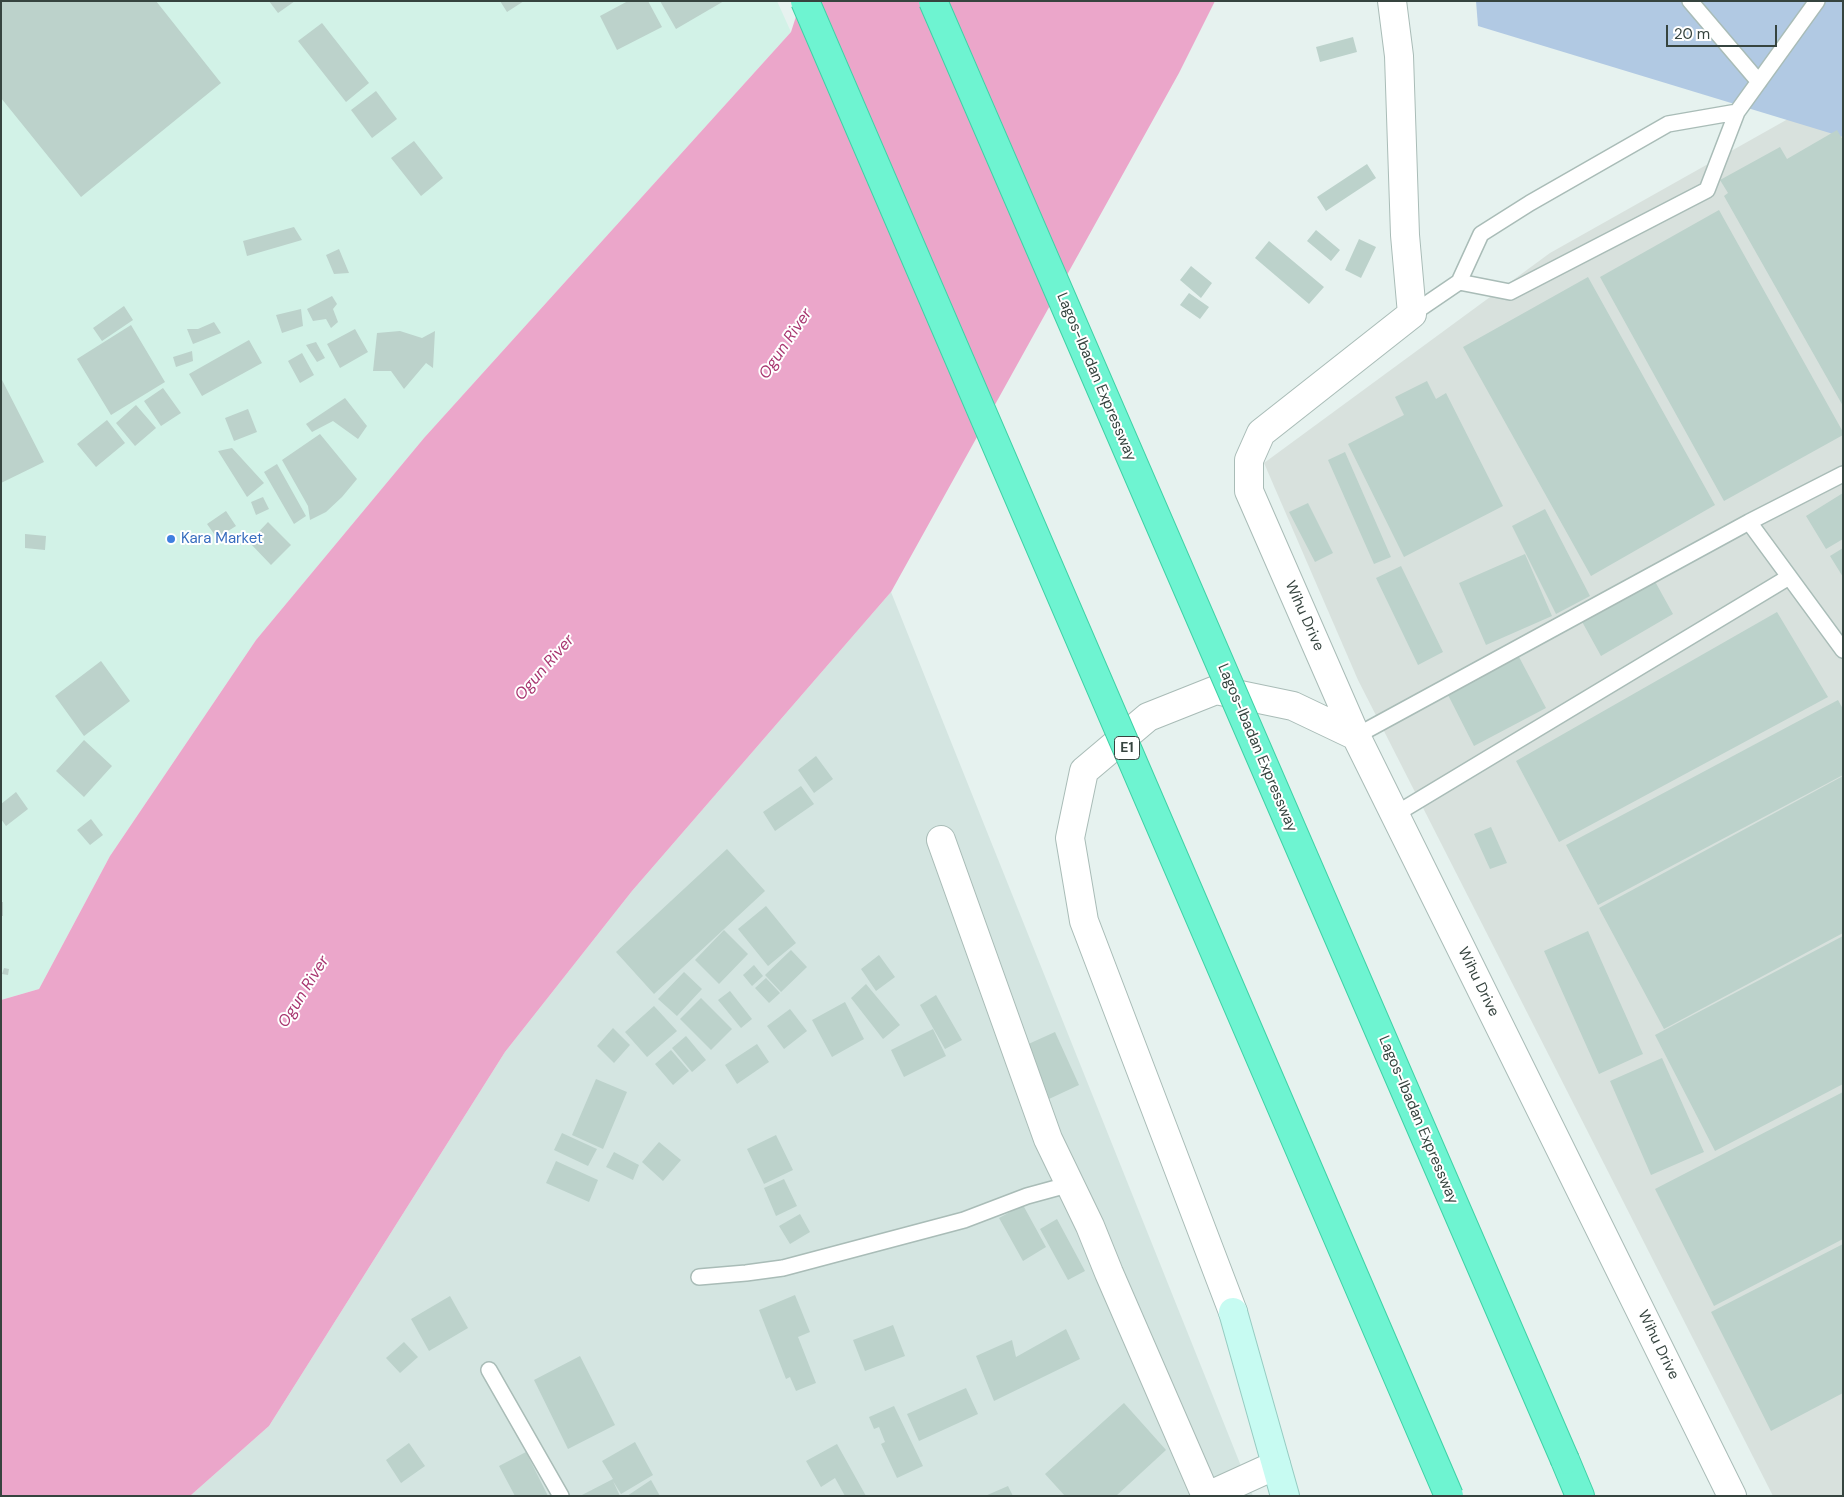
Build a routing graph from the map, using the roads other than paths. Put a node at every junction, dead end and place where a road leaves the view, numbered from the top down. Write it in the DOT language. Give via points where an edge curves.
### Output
graph roads {
  1 [pos="805,1"];
  2 [pos="933,1"];
  3 [pos="1392,1"];
  4 [pos="1690,1"];
  5 [pos="1817,1"];
  6 [pos="1759,82"];
  7 [pos="1737,112"];
  8 [pos="1459,282"];
  9 [pos="1412,314"];
  10 [pos="1843,474"];
  11 [pos="1749,522"];
  12 [pos="1789,577"];
  13 [pos="1843,650"];
  14 [pos="1356,736"];
  15 [pos="1394,815"];
  16 [pos="941,840"];
  17 [pos="1071,1184"];
  18 [pos="699,1277"];
  19 [pos="1233,1312"];
  20 [pos="490,1370"];
  21 [pos="1276,1465"];
  22 [pos="561,1496"];
  23 [pos="1207,1496"];
  24 [pos="1285,1496"];
  25 [pos="1449,1496"];
  26 [pos="1580,1496"];
  27 [pos="1732,1496"];
  1 -- 25 [label="highway, E1, bridge"];
  2 -- 26 [label="highway, Lagos-Ibadan Expressway, bridge"];
  3 -- 9 [label="street" via="1400,56 1405,235"];
  4 -- 6 [label="lane"];
  5 -- 6 [label="lane"];
  6 -- 7 [label="lane"];
  7 -- 8 [label="lane" via="1668,124 1530,203 1481,234"];
  7 -- 8 [label="lane" via="1707,190 1510,292"];
  8 -- 9 [label="lane"];
  9 -- 14 [label="street, Wihu Drive" via="1261,433 1249,460 1249,491"];
  10 -- 11 [label="lane"];
  11 -- 12 [label="lane"];
  11 -- 14 [label="lane"];
  12 -- 13 [label="lane"];
  12 -- 15 [label="lane"];
  14 -- 15 [label="street, Wihu Drive"];
  14 -- 19 [label="street" via="1293,706 1216,690 1148,717 1084,771 1070,838 1084,920"];
  15 -- 27 [label="street, Wihu Drive"];
  16 -- 17 [label="street" via="1048,1138"];
  17 -- 18 [label="lane" via="1027,1196 964,1220 783,1268"];
  17 -- 23 [label="street"];
  19 -- 21 [label="main road"];
  20 -- 22 [label="lane"];
  21 -- 23 [label="street"];
  21 -- 24 [label="main road"];
}
